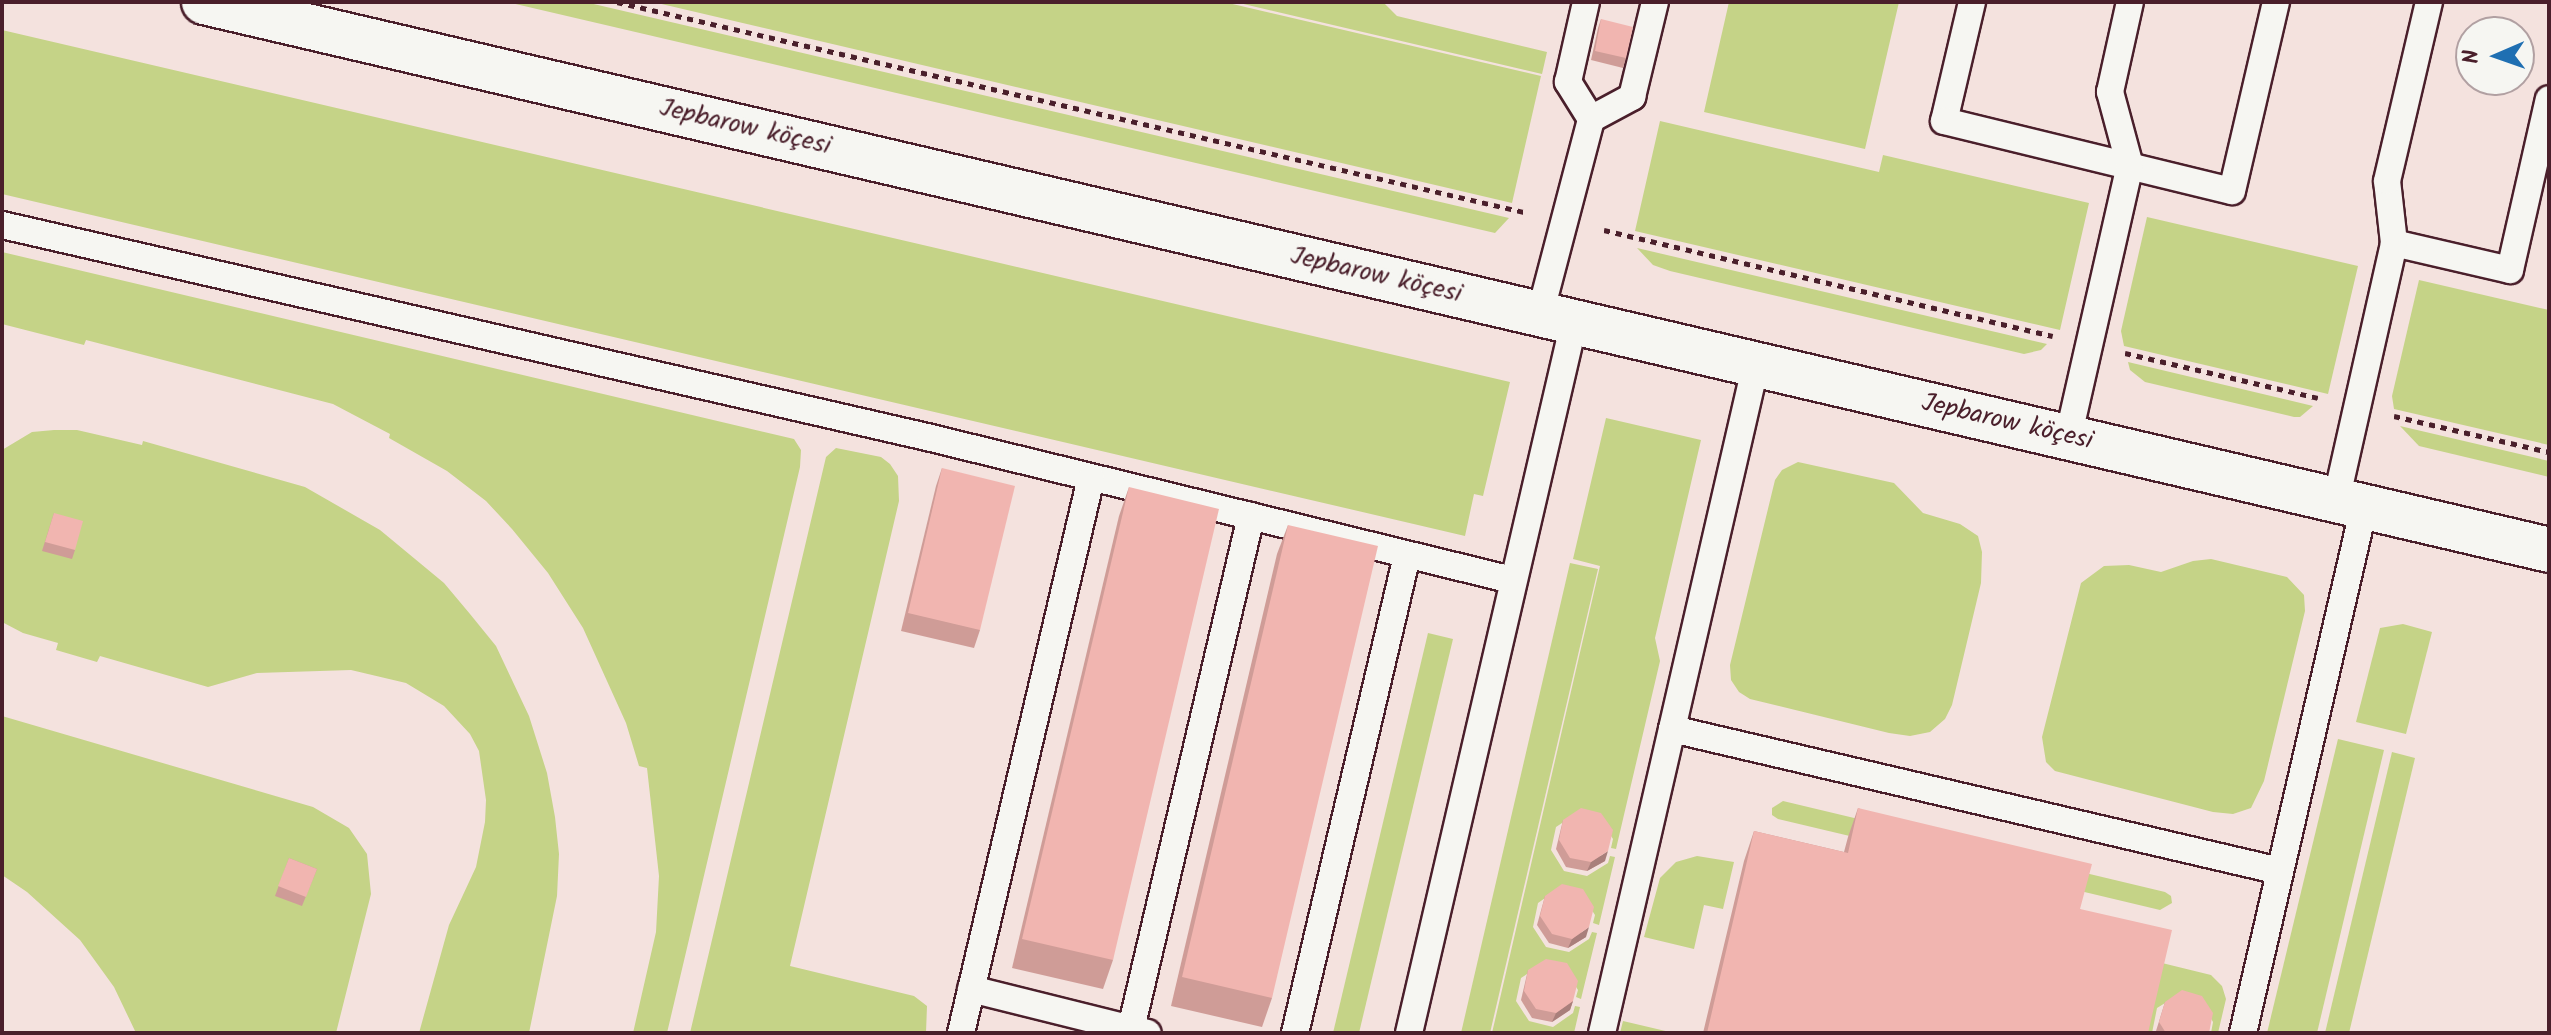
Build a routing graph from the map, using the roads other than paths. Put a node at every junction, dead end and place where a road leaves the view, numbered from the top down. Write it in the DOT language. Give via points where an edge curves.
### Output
graph roads {
  1 [pos="204,2"];
  2 [pos="1586,2"];
  3 [pos="1655,2"];
  4 [pos="1972,2"];
  5 [pos="2130,2"];
  6 [pos="2276,2"];
  7 [pos="2429,2"];
  8 [pos="2549,99"];
  9 [pos="1591,119"];
  10 [pos="2130,166"];
  11 [pos="2,225"];
  12 [pos="2394,243"];
  13 [pos="1557,318"];
  14 [pos="1756,364"];
  15 [pos="2068,438"];
  16 [pos="1091,478"];
  17 [pos="2350,504"];
  18 [pos="1251,516"];
  19 [pos="2549,550"];
  20 [pos="1407,555"];
  21 [pos="1512,580"];
  22 [pos="1672,729"];
  23 [pos="2280,871"];
  24 [pos="971,989"];
  25 [pos="1140,1031"];
  26 [pos="961,1033"];
  27 [pos="1295,1033"];
  28 [pos="1409,1033"];
  29 [pos="1602,1033"];
  30 [pos="2243,1033"];
  1 -- 13 [label="street, Jepbarow köçesi"];
  2 -- 9 [label="lane" via="1568,82"];
  3 -- 9 [label="lane" via="1632,97"];
  4 -- 10 [label="lane" via="1944,121"];
  5 -- 10 [label="lane" via="2110,92"];
  6 -- 10 [label="lane" via="2232,191"];
  7 -- 12 [label="lane" via="2387,181"];
  8 -- 12 [label="lane" via="2510,270"];
  9 -- 13 [label="lane"];
  10 -- 15 [label="lane"];
  11 -- 16 [label="lane"];
  12 -- 17 [label="lane"];
  13 -- 14 [label="street, Jepbarow köçesi"];
  13 -- 21 [label="lane"];
  14 -- 15 [label="street, Jepbarow köçesi"];
  14 -- 22 [label="lane"];
  15 -- 17 [label="street, Jepbarow köçesi"];
  16 -- 18 [label="lane"];
  16 -- 24 [label="lane"];
  17 -- 19 [label="street, Jepbarow köçesi"];
  17 -- 23 [label="lane"];
  18 -- 20 [label="lane"];
  18 -- 25 [label="lane"];
  20 -- 21 [label="lane"];
  20 -- 27 [label="lane"];
  21 -- 28 [label="lane"];
  22 -- 23 [label="lane"];
  22 -- 29 [label="lane"];
  23 -- 30 [label="lane"];
  24 -- 25 [label="lane"];
  24 -- 26 [label="lane"];
}
